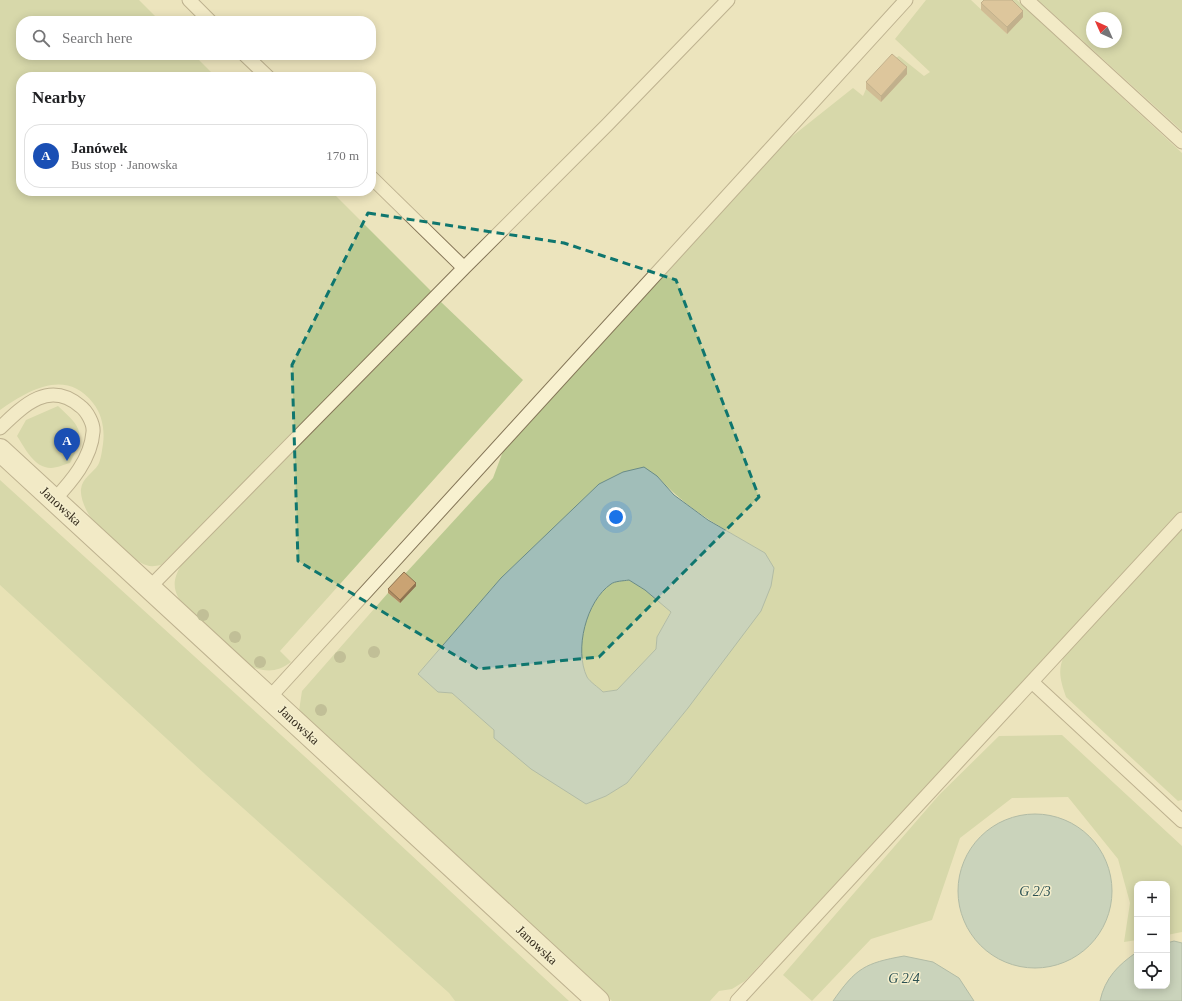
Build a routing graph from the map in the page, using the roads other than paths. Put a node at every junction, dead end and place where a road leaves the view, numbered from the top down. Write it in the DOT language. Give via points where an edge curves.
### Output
graph roads {
  1 [pos="189,0"];
  2 [pos="728,0"];
  3 [pos="906,0"];
  4 [pos="1026,0"];
  5 [pos="205,16"];
  6 [pos="250,60"];
  7 [pos="263,72"];
  8 [pos="1182,142"];
  9 [pos="376,183"];
  10 [pos="464,268"];
  11 [pos="0,428"];
  12 [pos="0,450"];
  13 [pos="54,500"];
  14 [pos="1182,519"];
  15 [pos="149,588"];
  16 [pos="1032,682"];
  17 [pos="270,697"];
  18 [pos="1182,821"];
  19 [pos="598,1001"];
  20 [pos="737,1001"];
  1 -- 5 [label="lane"];
  2 -- 10 [label="lane"];
  3 -- 17 [label="lane"];
  4 -- 8 [label="lane"];
  6 -- 7 [label="lane"];
  9 -- 10 [label="lane"];
  10 -- 15 [label="lane"];
  11 -- 13 [label="lane" via="25,406 44,396 60,394 84,409 93,431 90,448 70,484"];
  12 -- 13 [label="street, Janowska"];
  13 -- 15 [label="street, Janowska"];
  14 -- 16 [label="lane"];
  15 -- 17 [label="street, Janowska"];
  16 -- 18 [label="lane"];
  16 -- 20 [label="lane"];
  17 -- 19 [label="street, Janowska"];
}
